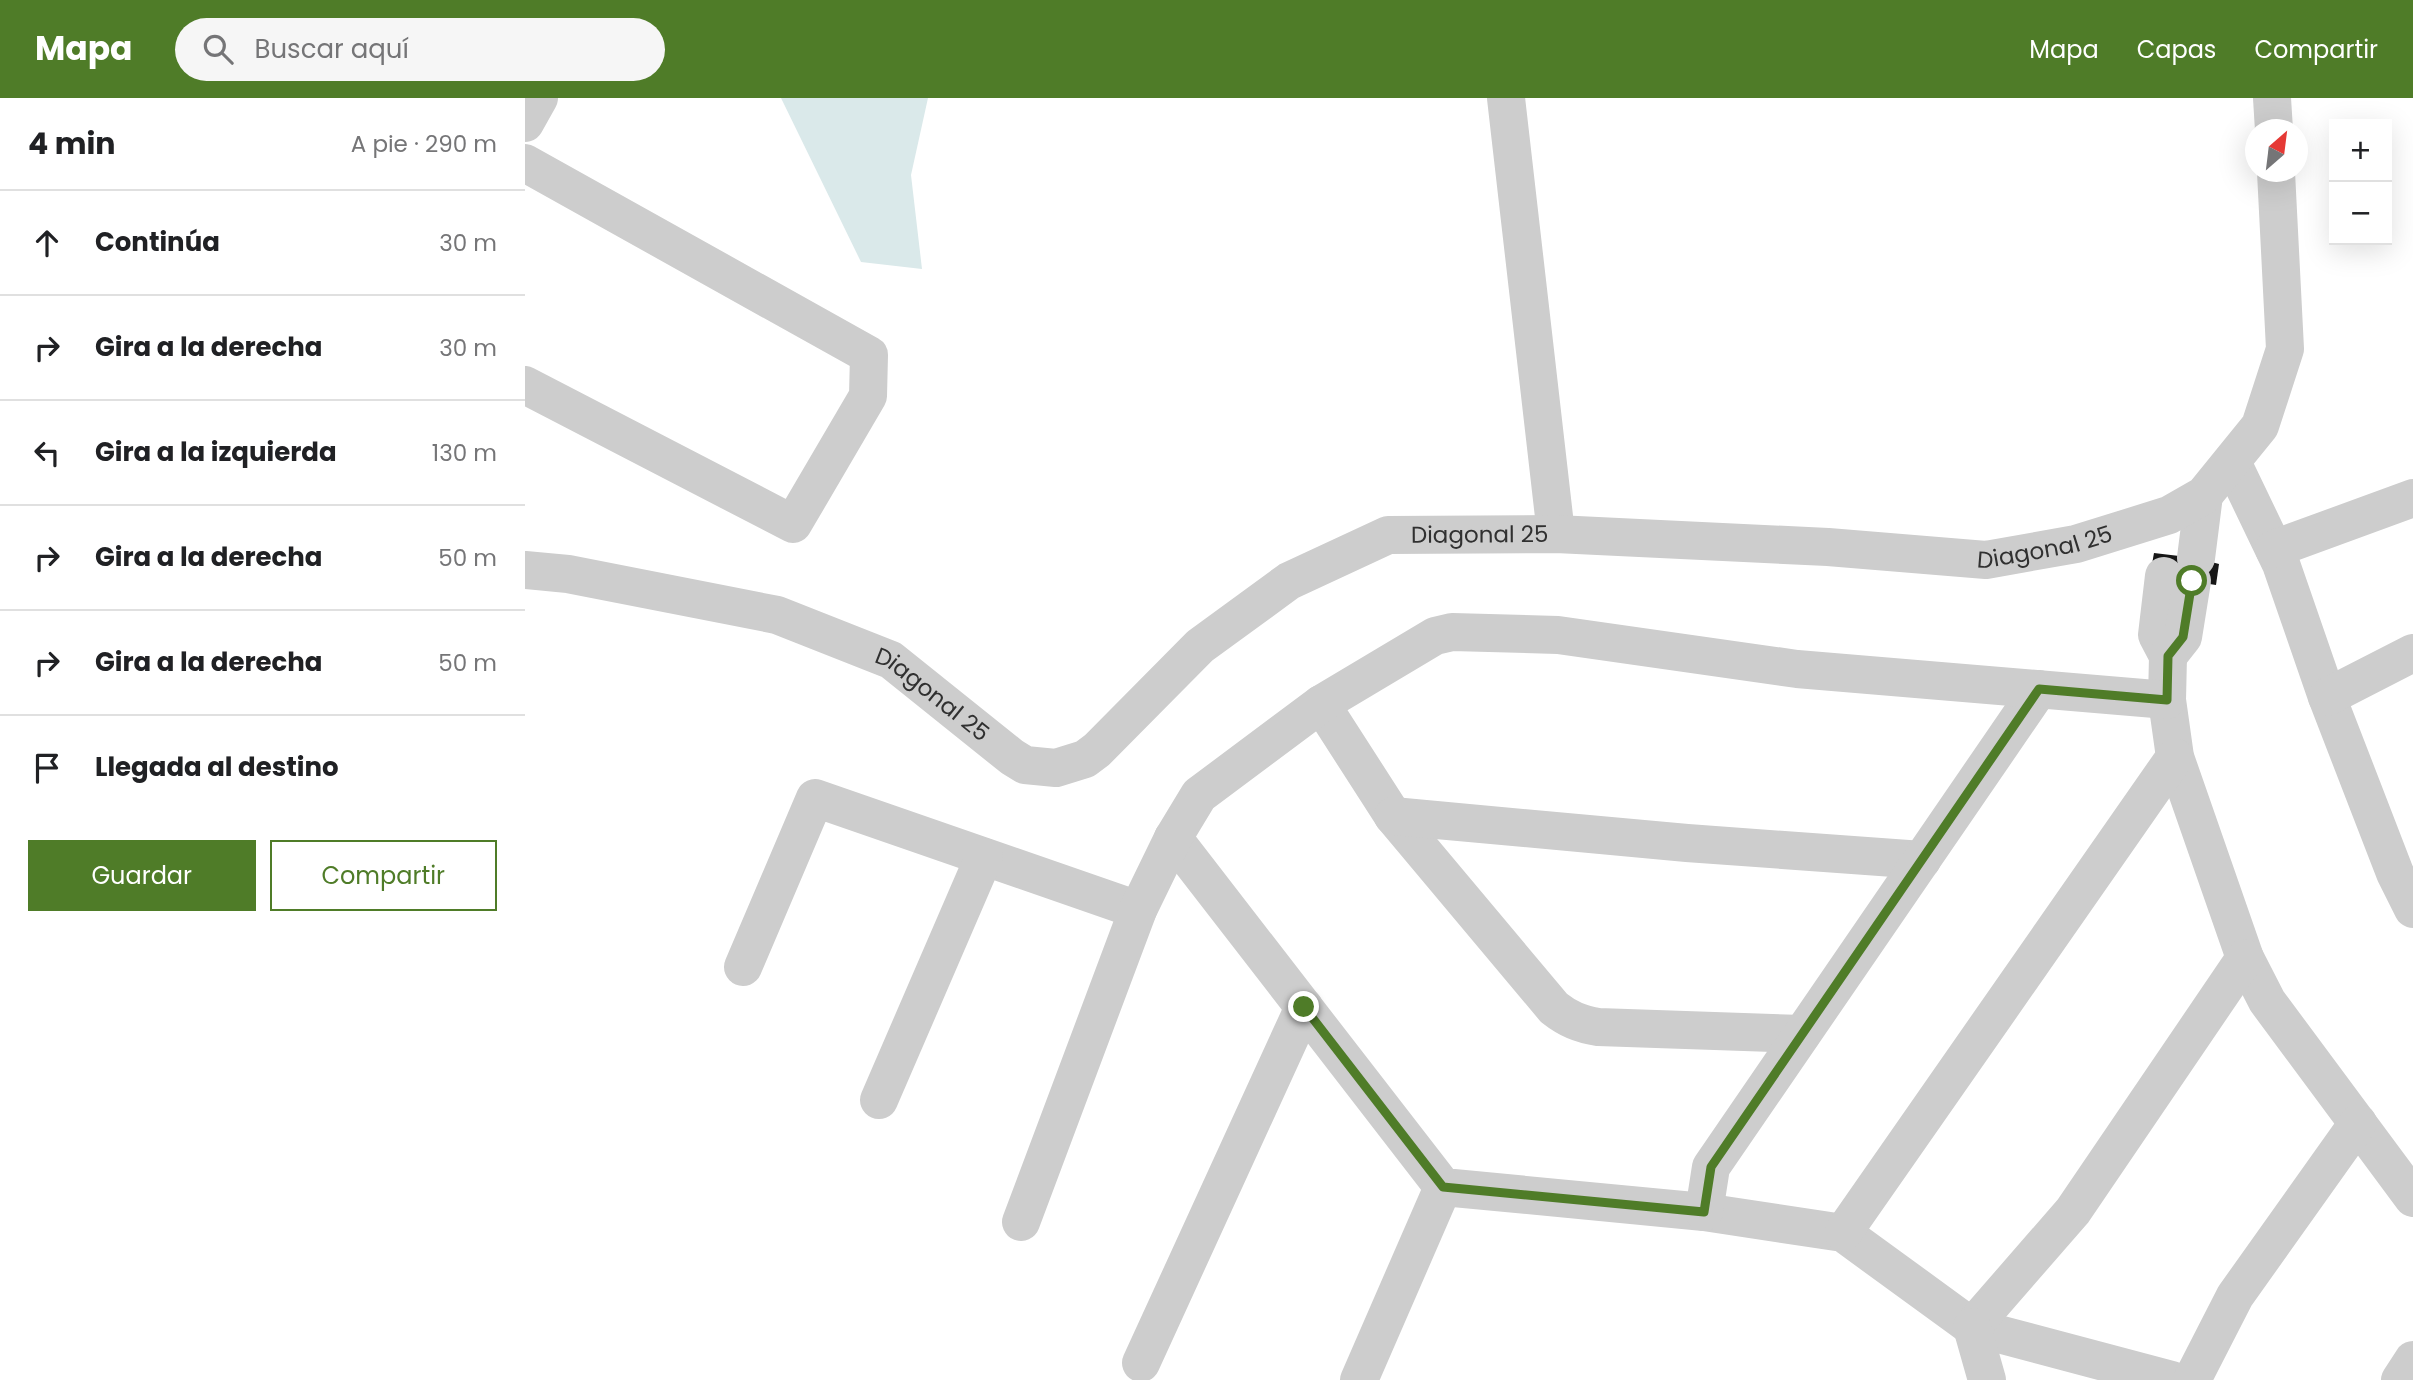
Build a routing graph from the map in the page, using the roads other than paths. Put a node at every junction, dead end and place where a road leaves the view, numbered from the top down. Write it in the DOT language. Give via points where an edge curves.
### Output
graph roads {
  1 [pos="540,98"];
  2 [pos="1506,98"];
  3 [pos="2272,98"];
  4 [pos="2273,119"];
  5 [pos="525,123"];
  6 [pos="525,163"];
  7 [pos="2277,182"];
  8 [pos="525,385"];
  9 [pos="2232,462"];
  10 [pos="2204,495"];
  11 [pos="2413,498"];
  12 [pos="2169,515"];
  13 [pos="1556,534"];
  14 [pos="2274,549"];
  15 [pos="2180,567"];
  16 [pos="525,570"];
  17 [pos="2413,653"];
  18 [pos="2039,689"];
  19 [pos="2327,697"];
  20 [pos="2167,700"];
  21 [pos="1321,704"];
  22 [pos="2175,757"];
  23 [pos="1393,816"];
  24 [pos="1173,838"];
  25 [pos="984,857"];
  26 [pos="1922,860"];
  27 [pos="2404,868"];
  28 [pos="2413,909"];
  29 [pos="1138,910"];
  30 [pos="2245,958"];
  31 [pos="743,967"];
  32 [pos="1304,1007"];
  33 [pos="1802,1034"];
  34 [pos="879,1100"];
  35 [pos="2358,1123"];
  36 [pos="1443,1187"];
  37 [pos="2413,1198"];
  38 [pos="1704,1212"];
  39 [pos="1021,1222"];
  40 [pos="1843,1233"];
  41 [pos="1972,1326"];
  42 [pos="2413,1360"];
  43 [pos="1141,1363"];
  44 [pos="1359,1380"];
  45 [pos="1987,1380"];
  46 [pos="2172,1380"];
  47 [pos="2192,1380"];
  48 [pos="2400,1380"];
  1 -- 5 [label="street"];
  2 -- 13 [label="street"];
  3 -- 4 [label="street"];
  6 -- 8 [label="street" via="869,355 868,396 793,524"];
  7 -- 9 [label="street, Diagonal 25" via="2285,349 2260,426"];
  9 -- 10 [label="street, Diagonal 25"];
  9 -- 14 [label="street"];
  10 -- 12 [label="street, Diagonal 25"];
  10 -- 15 [label="street"];
  11 -- 14 [label="street"];
  12 -- 13 [label="street, Diagonal 25" via="2075,544 1986,560"];
  12 -- 15 [label="street"];
  13 -- 16 [label="street, Diagonal 25" via="1388,535 1289,581 1200,646 1097,750 1056,768 1025,765 1012,757 891,660 777,615 568,574"];
  14 -- 19 [label="street"];
  15 -- 20 [label="street" via="2157,635 2168,656"];
  17 -- 19 [label="street"];
  18 -- 20 [label="street"];
  18 -- 21 [label="street" via="1797,669 1558,635 1452,632 1420,643"];
  18 -- 26 [label="street"];
  19 -- 27 [label="street"];
  20 -- 22 [label="street"];
  21 -- 23 [label="street"];
  21 -- 24 [label="street" via="1199,795"];
  22 -- 30 [label="street"];
  22 -- 40 [label="street"];
  23 -- 26 [label="street"];
  23 -- 33 [label="street" via="1554,1007 1574,1021 1598,1027"];
  24 -- 29 [label="street"];
  24 -- 32 [label="street"];
  25 -- 29 [label="street"];
  25 -- 31 [label="street" via="815,798"];
  25 -- 34 [label="street"];
  26 -- 33 [label="street"];
  27 -- 28 [label="street"];
  29 -- 39 [label="street"];
  30 -- 35 [label="street" via="2267,1002"];
  30 -- 41 [label="street" via="2073,1211"];
  32 -- 36 [label="street"];
  32 -- 43 [label="street"];
  33 -- 38 [label="street" via="1711,1167"];
  35 -- 37 [label="street"];
  35 -- 47 [label="street" via="2235,1296"];
  36 -- 38 [label="street"];
  36 -- 44 [label="street"];
  38 -- 40 [label="street"];
  40 -- 41 [label="street"];
  41 -- 45 [label="street"];
  41 -- 46 [label="street"];
  42 -- 48 [label="street"];
}
